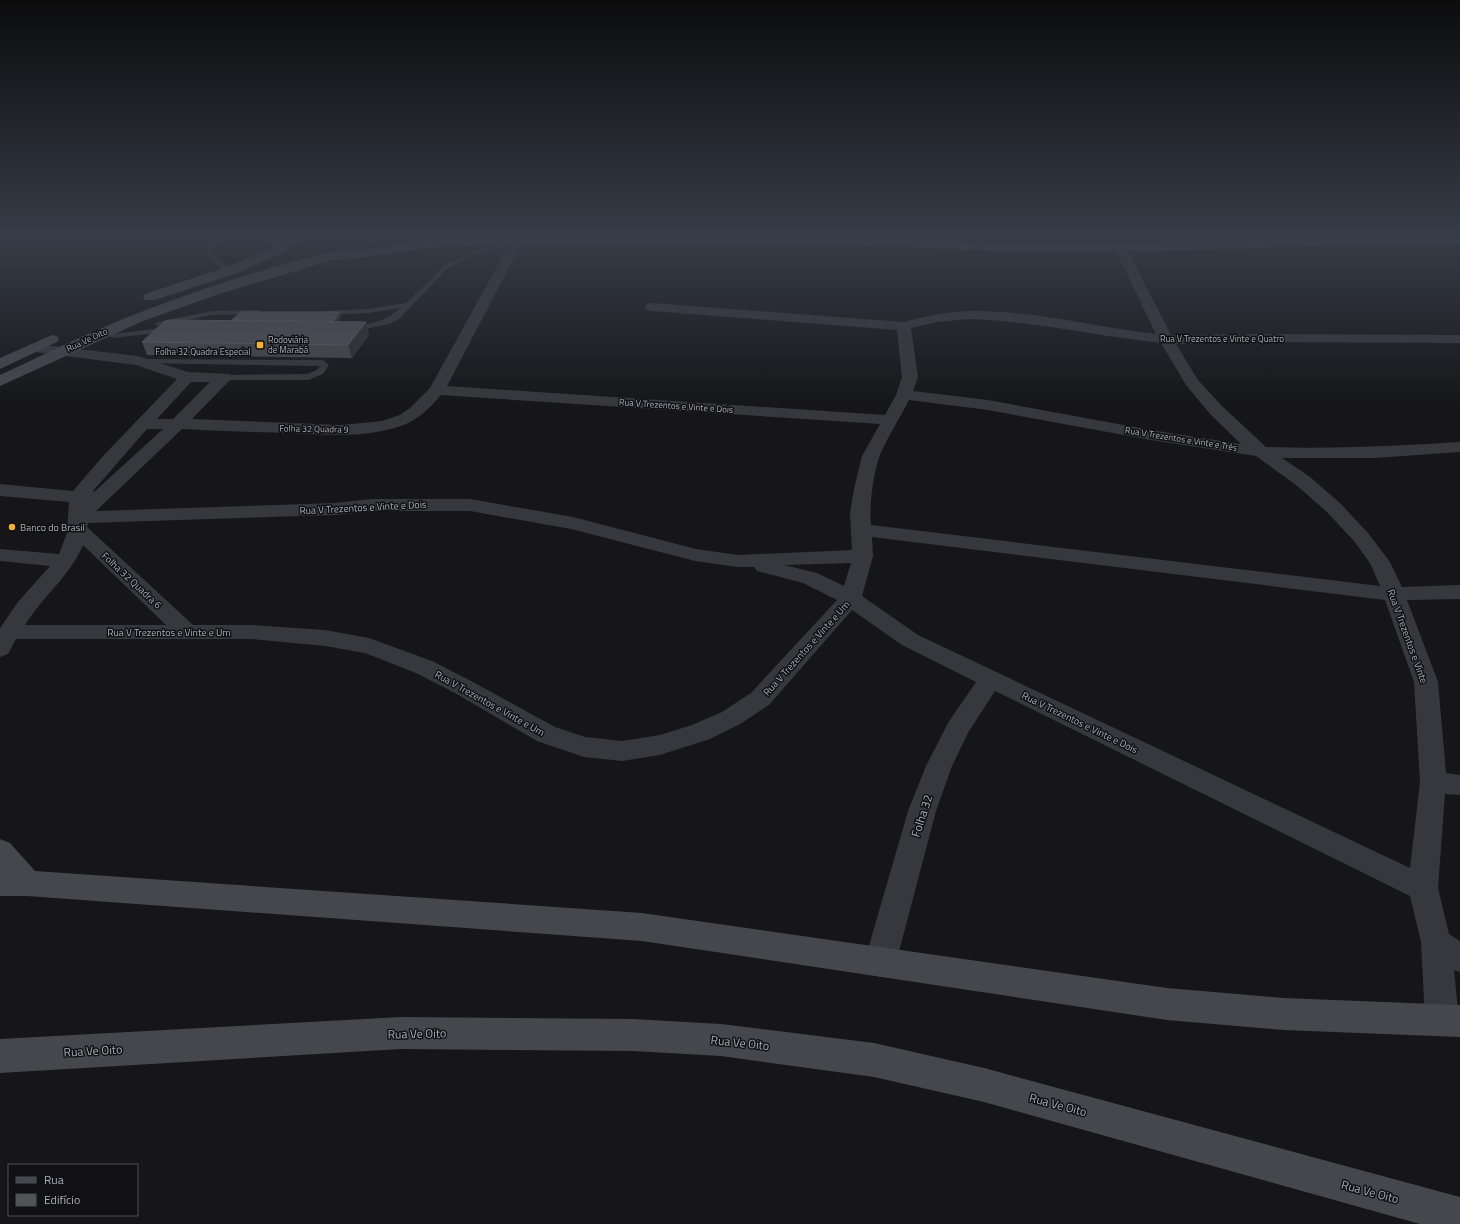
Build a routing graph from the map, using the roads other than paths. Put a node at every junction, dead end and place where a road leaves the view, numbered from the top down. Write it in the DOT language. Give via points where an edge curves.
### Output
graph roads {
  1 [pos="167,292"];
  2 [pos="214,292"];
  3 [pos="421,292"];
  4 [pos="490,292"];
  5 [pos="1142,292"];
  6 [pos="138,302"];
  7 [pos="411,304"];
  8 [pos="652,307"];
  9 [pos="267,313"];
  10 [pos="320,313"];
  11 [pos="904,326"];
  12 [pos="176,329"];
  13 [pos="344,330"];
  14 [pos="62,334"];
  15 [pos="113,336"];
  16 [pos="1213,339"];
  17 [pos="1460,339"];
  18 [pos="1166,340"];
  19 [pos="79,343"];
  20 [pos="35,348"];
  21 [pos="61,352"];
  22 [pos="138,361"];
  23 [pos="208,361"];
  24 [pos="1182,363"];
  25 [pos="0,364"];
  26 [pos="187,376"];
  27 [pos="224,377"];
  28 [pos="0,381"];
  29 [pos="437,390"];
  30 [pos="904,395"];
  31 [pos="890,420"];
  32 [pos="142,424"];
  33 [pos="178,424"];
  34 [pos="1460,447"];
  35 [pos="1261,452"];
  36 [pos="0,490"];
  37 [pos="78,497"];
  38 [pos="99,497"];
  39 [pos="78,523"];
  40 [pos="861,530"];
  41 [pos="0,555"];
  42 [pos="862,556"];
  43 [pos="66,561"];
  44 [pos="738,561"];
  45 [pos="1460,592"];
  46 [pos="1394,594"];
  47 [pos="851,598"];
  48 [pos="186,632"];
  49 [pos="4,641"];
  50 [pos="990,679"];
  51 [pos="1433,782"];
  52 [pos="1460,784"];
  53 [pos="0,851"];
  54 [pos="13,883"];
  55 [pos="1423,888"];
  56 [pos="1448,950"];
  57 [pos="880,963"];
  58 [pos="1451,1020"];
  59 [pos="0,1056"];
  60 [pos="1410,1212"];
  61 [pos="1460,1216"];
  1 -- 6 [label="main road"];
  2 -- 19 [label="main road, Rua Ve Oito" via="176,304"];
  3 -- 7 [label="lane"];
  4 -- 29 [label="street, Folha 32 Quadra 9"];
  5 -- 18 [label="street, Rua V Trezentos e Vinte"];
  7 -- 10 [label="lane" via="376,312"];
  7 -- 13 [label="lane" via="386,322"];
  8 -- 11 [label="street, Rua V Trezentos e Vinte e Quatro"];
  9 -- 15 [label="lane" via="195,315"];
  11 -- 18 [label="street, Rua V Trezentos e Vinte e Quatro" via="943,317 997,315"];
  11 -- 30 [label="street, Rua V Trezentos e Vinte e Um" via="910,377"];
  12 -- 15 [label="lane"];
  14 -- 20 [label="main road, Rua Ve Oito"];
  15 -- 19 [label="lane"];
  16 -- 17 [label="street, Rua V Trezentos e Vinte e Quatro"];
  16 -- 18 [label="street, Rua V Trezentos e Vinte e Quatro"];
  16 -- 24 [label="street" via="1193,348"];
  18 -- 24 [label="street, Rua V Trezentos e Vinte"];
  19 -- 21 [label="main road, Rua Ve Oito"];
  20 -- 21 [label="street"];
  20 -- 25 [label="main road, Rua Ve Oito"];
  21 -- 22 [label="street"];
  21 -- 28 [label="main road, Rua Ve Oito"];
  22 -- 23 [label="lane, Folha 32 Quadra Especial"];
  22 -- 26 [label="street"];
  23 -- 26 [label="lane" via="190,367 186,371"];
  23 -- 27 [label="lane, Folha 32 Quadra Especial" via="324,363 324,367 315,375"];
  24 -- 35 [label="street, Rua V Trezentos e Vinte" via="1192,382 1216,410"];
  26 -- 27 [label="street"];
  26 -- 32 [label="street"];
  27 -- 33 [label="street"];
  29 -- 31 [label="street, Rua V Trezentos e Vinte e Dois"];
  29 -- 33 [label="street, Folha 32 Quadra 9" via="425,406 413,415 368,429"];
  30 -- 31 [label="street, Rua V Trezentos e Vinte e Um"];
  30 -- 35 [label="street, Rua V Trezentos e Vinte e Três" via="988,405 1150,435"];
  31 -- 40 [label="street, Rua V Trezentos e Vinte e Um" via="871,456 863,489"];
  32 -- 33 [label="street, Folha 32 Quadra 9"];
  32 -- 37 [label="street"];
  33 -- 38 [label="street"];
  34 -- 35 [label="street, Rua V Trezentos e Vinte e Três" via="1360,454"];
  35 -- 46 [label="street, Rua V Trezentos e Vinte" via="1303,481 1333,507 1380,562"];
  36 -- 37 [label="street"];
  37 -- 38 [label="street"];
  37 -- 39 [label="street"];
  38 -- 39 [label="street"];
  39 -- 43 [label="street" via="74,543"];
  39 -- 44 [label="street, Rua V Trezentos e Vinte e Dois" via="371,505 470,505 573,523 695,555"];
  39 -- 48 [label="street, Folha 32 Quadra 6"];
  40 -- 42 [label="street, Rua V Trezentos e Vinte e Um"];
  40 -- 46 [label="street"];
  41 -- 43 [label="street"];
  42 -- 44 [label="street, Rua V Trezentos e Vinte e Dois"];
  42 -- 47 [label="street, Rua V Trezentos e Vinte e Um"];
  43 -- 49 [label="street" via="28,603"];
  44 -- 47 [label="street, Rua V Trezentos e Vinte e Dois" via="810,578"];
  45 -- 46 [label="street"];
  46 -- 51 [label="street, Rua V Trezentos e Vinte" via="1426,682"];
  47 -- 48 [label="street, Rua V Trezentos e Vinte e Um" via="760,699 731,718 700,732 660,745 622,750 584,746 546,734 424,667 369,646 325,638 252,632"];
  47 -- 50 [label="street, Rua V Trezentos e Vinte e Dois" via="910,640"];
  48 -- 49 [label="street, Rua V Trezentos e Vinte e Um"];
  50 -- 55 [label="street, Rua V Trezentos e Vinte e Dois"];
  50 -- 57 [label="street, Folha 32" via="957,730 922,811"];
  51 -- 52 [label="street"];
  51 -- 55 [label="street, Rua V Trezentos e Vinte"];
  53 -- 54 [label="main road"];
  54 -- 57 [label="main road" via="634,926"];
  55 -- 56 [label="street, Rua V Trezentos e Vinte"];
  56 -- 58 [label="street, Rua V Trezentos e Vinte"];
  57 -- 58 [label="main road" via="1167,1004 1284,1014"];
  59 -- 60 [label="main road, Rua Ve Oito" via="401,1033 633,1035 721,1040 874,1060 984,1085"];
  60 -- 61 [label="main road, Rua Ve Oito"];
}
